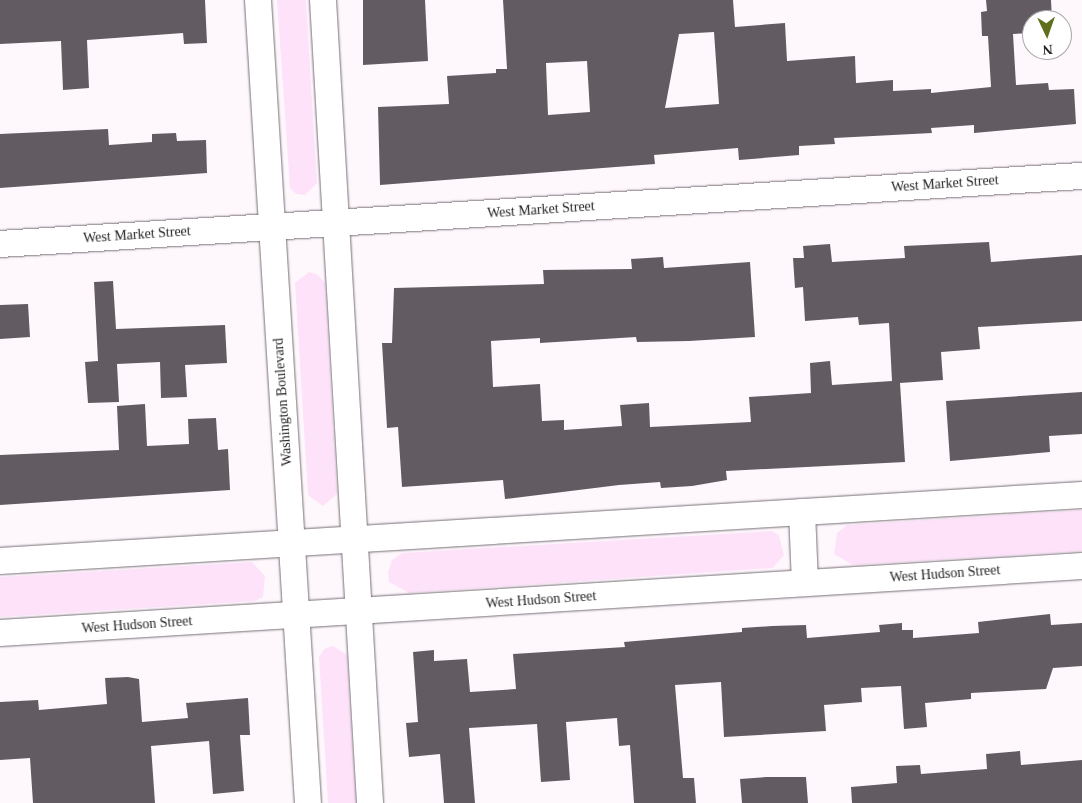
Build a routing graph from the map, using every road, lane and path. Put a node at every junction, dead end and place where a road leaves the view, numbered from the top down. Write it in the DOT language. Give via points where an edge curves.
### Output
graph roads {
  1 [pos="258,0"];
  2 [pos="323,0"];
  3 [pos="1082,176"];
  4 [pos="336,223"];
  5 [pos="272,227"];
  6 [pos="0,244"];
  7 [pos="1082,495"];
  8 [pos="802,512"];
  9 [pos="355,540"];
  10 [pos="292,544"];
  11 [pos="0,561"];
  12 [pos="1082,566"];
  13 [pos="805,583"];
  14 [pos="359,611"];
  15 [pos="297,615"];
  16 [pos="0,633"];
  17 [pos="308,803"];
  18 [pos="370,803"];
  1 -- 5 [label="street, Washington Boulevard"];
  2 -- 4 [label="street"];
  3 -- 4 [label="street, West Market Street"];
  4 -- 5 [label="street, West Market Street"];
  4 -- 9 [label="street"];
  5 -- 6 [label="street, West Market Street"];
  5 -- 10 [label="street, Washington Boulevard"];
  7 -- 8 [label="street"];
  8 -- 9 [label="street"];
  8 -- 13 [label="street"];
  9 -- 10 [label="street"];
  9 -- 14 [label="street"];
  10 -- 11 [label="street"];
  10 -- 15 [label="street, Washington Boulevard"];
  12 -- 13 [label="street, West Hudson Street"];
  13 -- 14 [label="street, West Hudson Street"];
  14 -- 15 [label="street, West Hudson Street"];
  14 -- 18 [label="street"];
  15 -- 16 [label="street, West Hudson Street"];
  15 -- 17 [label="street, Washington Boulevard"];
}
